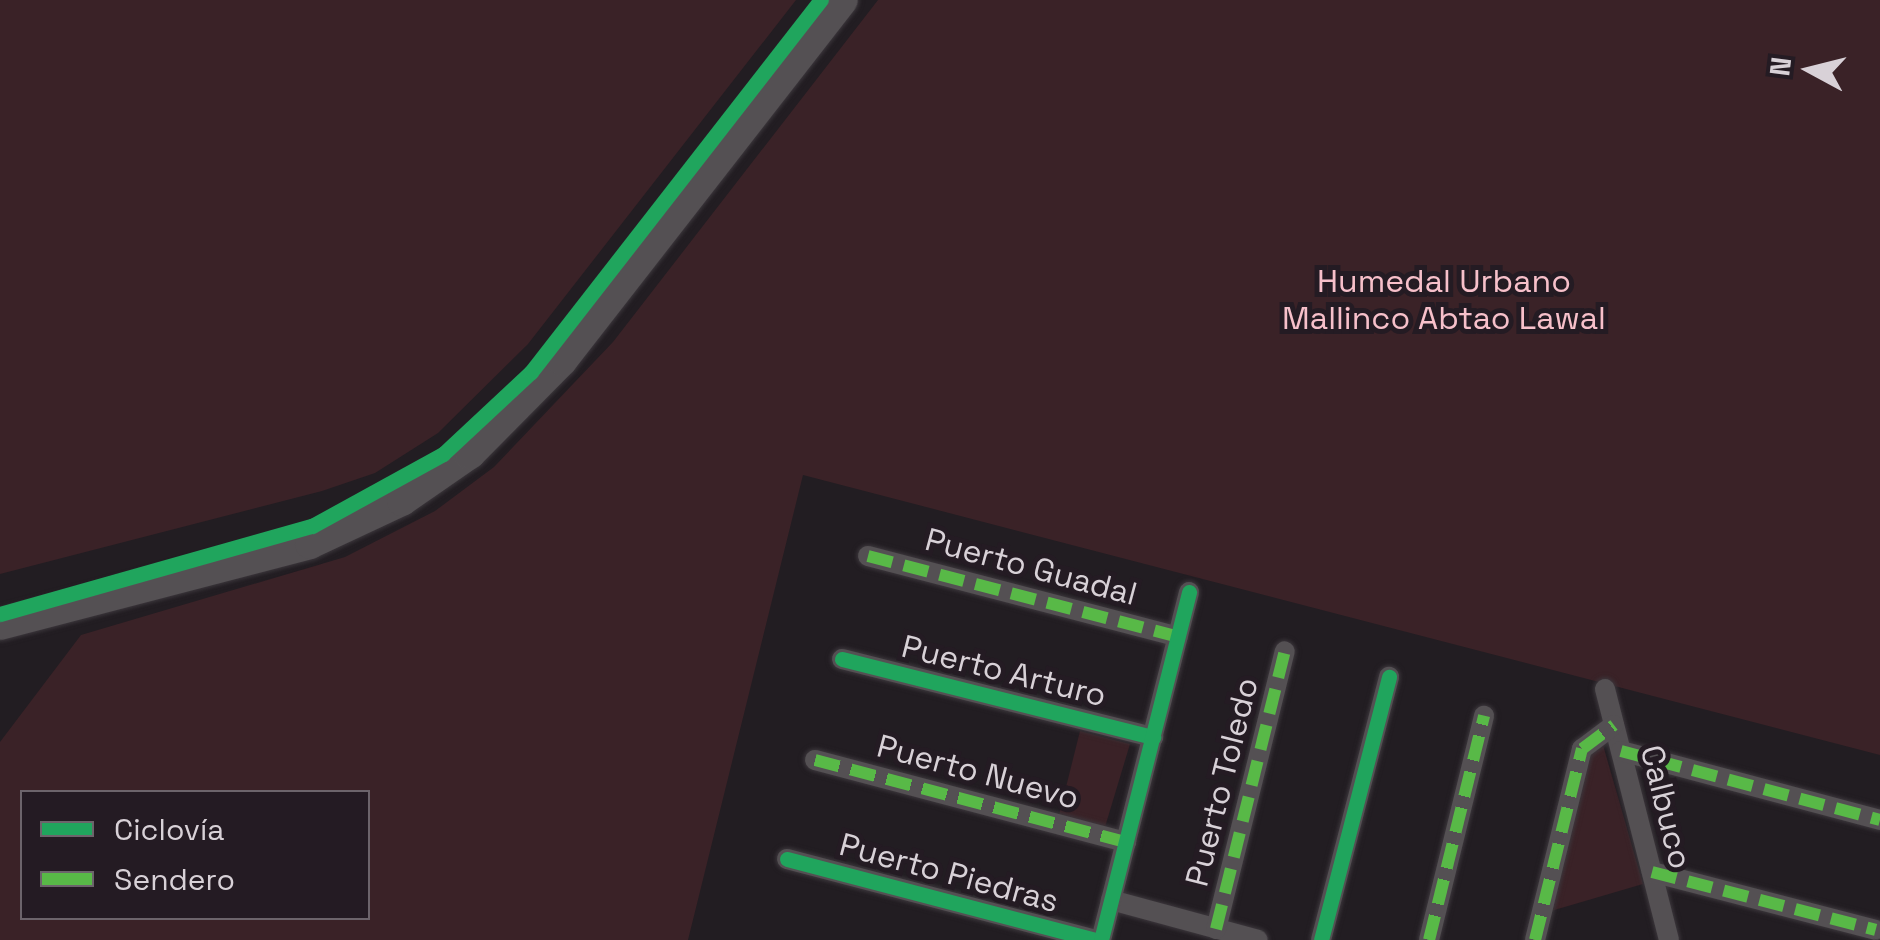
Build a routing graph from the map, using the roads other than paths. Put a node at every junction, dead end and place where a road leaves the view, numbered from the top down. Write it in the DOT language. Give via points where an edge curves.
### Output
graph roads {
  1 [pos="843,0"];
  2 [pos="868,556"];
  3 [pos="1189,592"];
  4 [pos="52,616"];
  5 [pos="0,626"];
  6 [pos="1178,637"];
  7 [pos="0,639"];
  8 [pos="1286,651"];
  9 [pos="842,659"];
  10 [pos="1389,677"];
  11 [pos="1605,688"];
  12 [pos="1484,716"];
  13 [pos="1614,725"];
  14 [pos="1152,737"];
  15 [pos="1621,751"];
  16 [pos="815,760"];
  17 [pos="1880,820"];
  18 [pos="1126,842"];
  19 [pos="787,859"];
  20 [pos="1652,872"];
  21 [pos="1111,900"];
  22 [pos="1216,928"];
  23 [pos="1876,930"];
  24 [pos="1099,940"];
  25 [pos="1258,940"];
  26 [pos="1321,940"];
  27 [pos="1429,940"];
  28 [pos="1535,940"];
  29 [pos="1670,940"];
  1 -- 4 [label="main road" via="562,361 470,454 402,500 310,544"];
  2 -- 6 [label="street, Puerto Guadal"];
  3 -- 6 [label="street"];
  4 -- 5 [label="main road"];
  4 -- 7 [label="main road"];
  6 -- 14 [label="street"];
  8 -- 22 [label="street, Puerto Toledo"];
  9 -- 14 [label="street, Puerto Arturo"];
  10 -- 26 [label="street"];
  11 -- 13 [label="street, Calbuco"];
  12 -- 27 [label="street"];
  13 -- 15 [label="street, Calbuco"];
  13 -- 28 [label="street" via="1582,749"];
  14 -- 18 [label="street"];
  15 -- 17 [label="street"];
  15 -- 20 [label="street, Calbuco"];
  16 -- 18 [label="street, Puerto Nuevo"];
  18 -- 21 [label="street"];
  19 -- 24 [label="street, Puerto Piedras"];
  20 -- 23 [label="street"];
  20 -- 29 [label="street, Calbuco"];
  21 -- 22 [label="street"];
  21 -- 24 [label="street"];
  22 -- 25 [label="street"];
}
